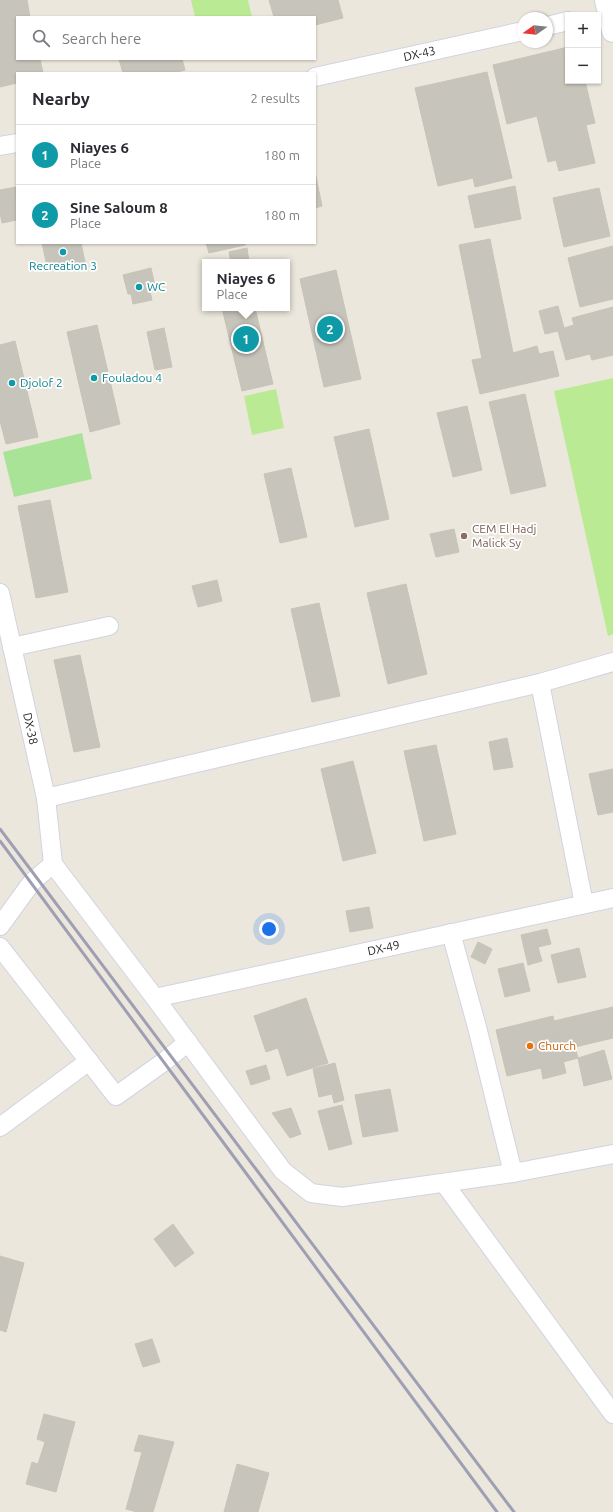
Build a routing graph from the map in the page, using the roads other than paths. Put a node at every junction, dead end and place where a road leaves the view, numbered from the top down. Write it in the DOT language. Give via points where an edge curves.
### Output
graph roads {
  1 [pos="565,22"];
  2 [pos="553,25"];
  3 [pos="517,32"];
  4 [pos="316,77"];
  5 [pos="16,143"];
  6 [pos="0,146"];
  7 [pos="0,593"];
  8 [pos="109,626"];
  9 [pos="12,647"];
  10 [pos="613,662"];
  11 [pos="540,683"];
  12 [pos="46,798"];
  13 [pos="53,864"];
  14 [pos="613,898"];
  15 [pos="584,904"];
  16 [pos="0,926"];
  17 [pos="451,933"];
  18 [pos="0,947"];
  19 [pos="155,998"];
  20 [pos="188,1042"];
  21 [pos="89,1061"];
  22 [pos="0,1126"];
  23 [pos="613,1154"];
  24 [pos="513,1173"];
  25 [pos="444,1183"];
  26 [pos="613,1414"];
  1 -- 2 [label="street"];
  3 -- 4 [label="street, DX-43"];
  5 -- 6 [label="street"];
  7 -- 9 [label="street, DX-38"];
  8 -- 9 [label="street"];
  9 -- 12 [label="street, DX-38"];
  10 -- 11 [label="street"];
  11 -- 12 [label="street"];
  11 -- 15 [label="street"];
  12 -- 13 [label="street, DX-38"];
  13 -- 16 [label="street" via="32,882"];
  13 -- 19 [label="street"];
  14 -- 15 [label="street, DX-49"];
  15 -- 17 [label="street, DX-49"];
  17 -- 19 [label="street, DX-49"];
  17 -- 24 [label="street"];
  18 -- 21 [label="street"];
  19 -- 20 [label="street"];
  20 -- 21 [label="street" via="116,1096"];
  20 -- 25 [label="street" via="283,1171 311,1193 342,1197"];
  21 -- 22 [label="street"];
  23 -- 24 [label="street"];
  24 -- 25 [label="street"];
  25 -- 26 [label="street"];
}
